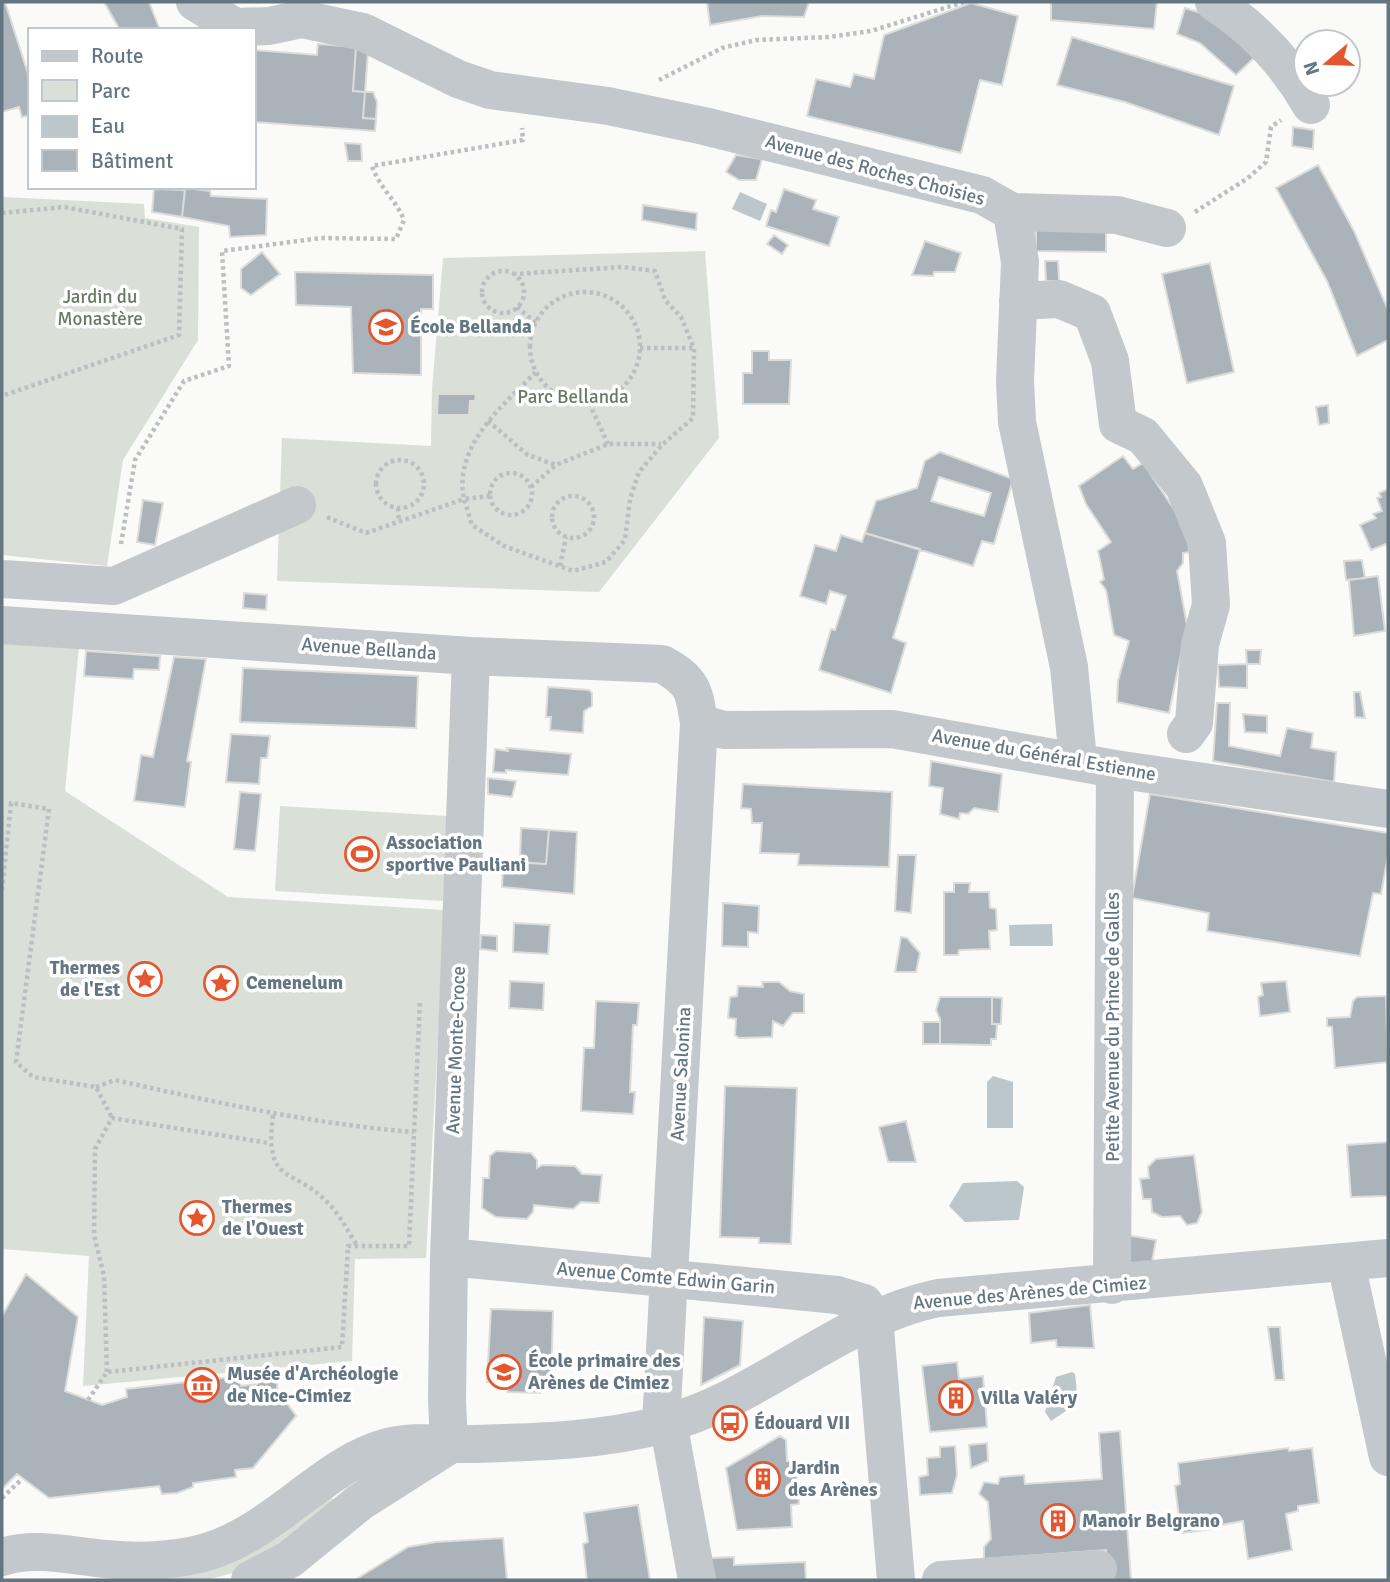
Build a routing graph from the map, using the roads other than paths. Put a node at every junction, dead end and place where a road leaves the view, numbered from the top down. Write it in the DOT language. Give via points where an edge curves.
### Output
graph roads {
  1 [pos="195,2"];
  2 [pos="1214,2"];
  3 [pos="1311,105"];
  4 [pos="1012,212"];
  5 [pos="1167,228"];
  6 [pos="1018,301"];
  7 [pos="297,505"];
  8 [pos="2,579"];
  9 [pos="2,625"];
  10 [pos="471,656"];
  11 [pos="699,723"];
  12 [pos="1186,734"];
  13 [pos="1078,760"];
  14 [pos="1115,769"];
  15 [pos="1388,809"];
  16 [pos="449,1257"];
  17 [pos="1388,1258"];
  18 [pos="1346,1263"];
  19 [pos="670,1279"];
  20 [pos="1112,1285"];
  21 [pos="874,1317"];
  22 [pos="665,1423"];
  23 [pos="449,1445"];
  24 [pos="1388,1457"];
  25 [pos="2,1557"];
  26 [pos="1098,1569"];
  27 [pos="2,1578"];
  28 [pos="40,1580"];
  29 [pos="250,1580"];
  30 [pos="697,1580"];
  31 [pos="896,1580"];
  32 [pos="941,1580"];
  1 -- 4 [label="street, Avenue des Roches Choisies" via="234,27 302,19 324,22 363,32 458,79 520,96 608,106 704,126 982,195"];
  2 -- 3 [label="street" via="1270,48"];
  4 -- 5 [label="street" via="1117,215"];
  4 -- 6 [label="street" via="1020,261"];
  6 -- 12 [label="street" via="1059,299 1092,313 1110,361 1118,424 1143,436 1184,486 1207,543 1211,606 1200,644 1194,723"];
  6 -- 13 [label="street" via="1017,422 1069,667"];
  7 -- 8 [label="street" via="114,586"];
  9 -- 10 [label="street, Avenue Bellanda"];
  10 -- 11 [label="street, Avenue Bellanda" via="662,664 682,674 695,691"];
  10 -- 16 [label="street, Avenue Monte-Croce"];
  11 -- 13 [label="street, Avenue du Général Estienne" via="724,730 892,729"];
  11 -- 19 [label="street, Avenue Salonina"];
  13 -- 14 [label="street, Avenue du Général Estienne"];
  14 -- 15 [label="street, Avenue du Général Estienne"];
  14 -- 20 [label="street, Petite Avenue du Prince de Galles"];
  16 -- 19 [label="street, Avenue Comte Edwin Garin"];
  16 -- 23 [label="street, Avenue Monte-Croce"];
  17 -- 18 [label="street, Avenue des Arènes de Cimiez"];
  18 -- 20 [label="street, Avenue des Arènes de Cimiez"];
  18 -- 24 [label="street"];
  19 -- 21 [label="street, Avenue Comte Edwin Garin" via="837,1295 864,1303"];
  19 -- 22 [label="street, Avenue Salonina"];
  20 -- 21 [label="street, Avenue des Arènes de Cimiez" via="938,1298"];
  21 -- 22 [label="street, Avenue des Arènes de Cimiez" via="725,1400"];
  21 -- 31 [label="street"];
  22 -- 23 [label="street, Avenue des Arènes de Cimiez" via="608,1437"];
  22 -- 30 [label="street, Avenue Salonina"];
  23 -- 25 [label="street, Avenue des Arènes de Cimiez" via="388,1447 354,1461 268,1522 193,1555 110,1560 20,1551"];
  23 -- 29 [label="street" via="360,1502 290,1559"];
  26 -- 32 [label="street"];
  27 -- 28 [label="street" via="19,1575"];
}
